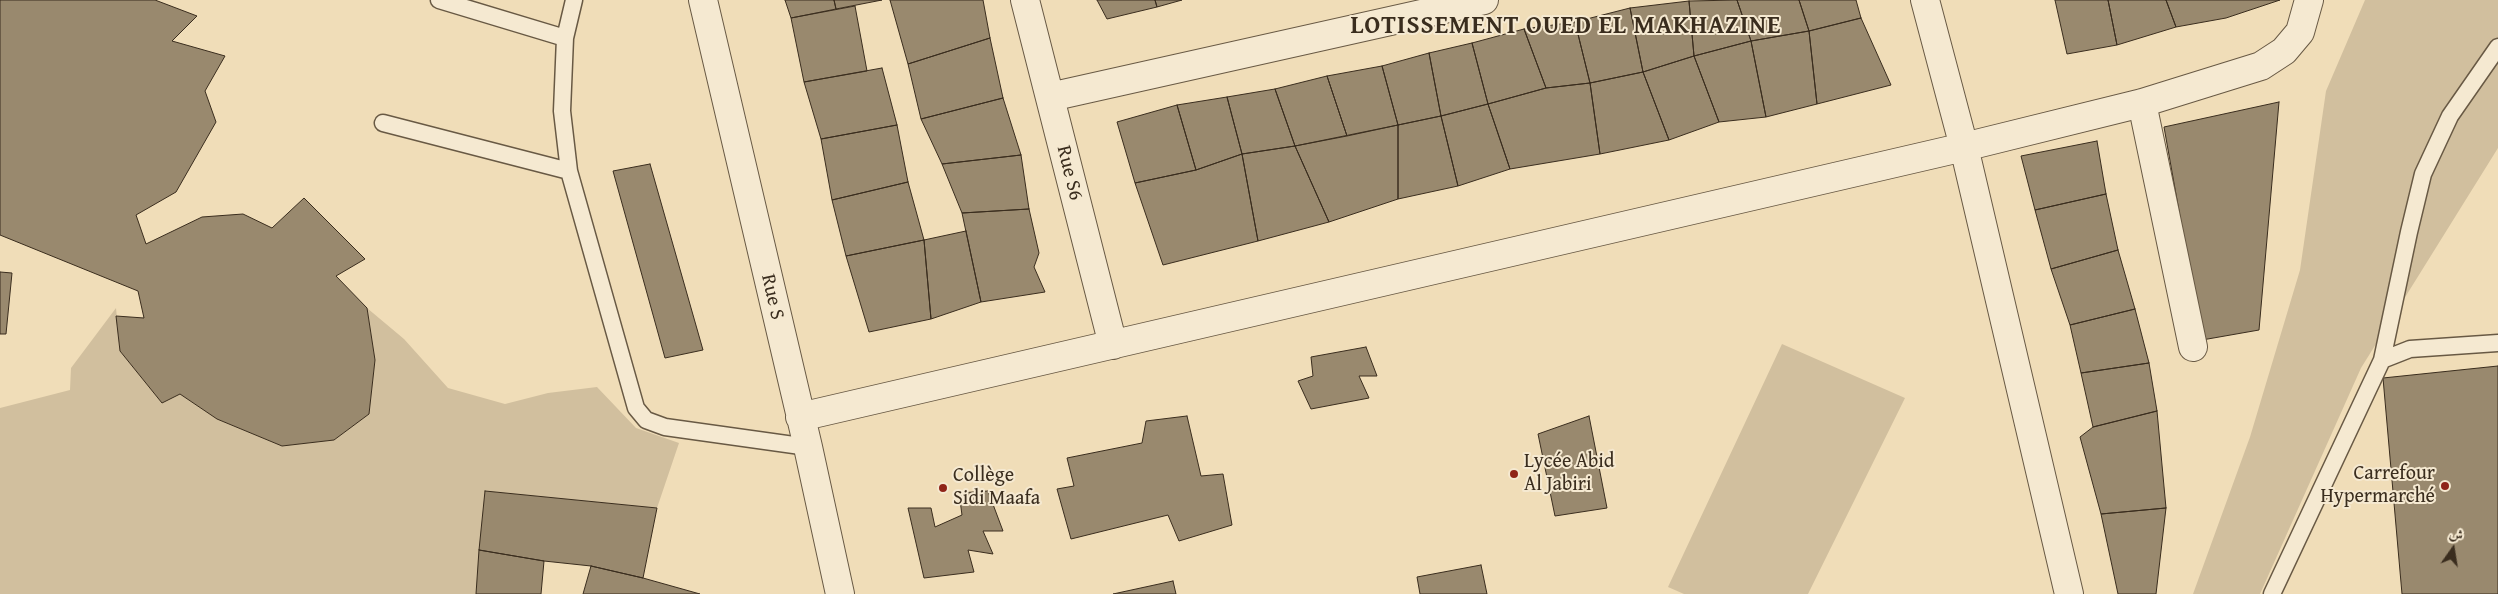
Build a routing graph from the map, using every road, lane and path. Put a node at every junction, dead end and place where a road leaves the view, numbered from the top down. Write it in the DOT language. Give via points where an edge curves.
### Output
graph roads {
  1 [pos="439,0"];
  2 [pos="574,0"];
  3 [pos="702,0"];
  4 [pos="1025,0"];
  5 [pos="1484,0"];
  6 [pos="1925,0"];
  7 [pos="2309,0"];
  8 [pos="564,38"];
  9 [pos="2498,47"];
  10 [pos="1050,97"];
  11 [pos="2142,103"];
  12 [pos="383,123"];
  13 [pos="1964,147"];
  14 [pos="569,171"];
  15 [pos="2498,343"];
  16 [pos="1114,345"];
  17 [pos="2193,346"];
  18 [pos="2382,360"];
  19 [pos="800,417"];
  20 [pos="808,447"];
  21 [pos="840,594"];
  22 [pos="2069,594"];
  23 [pos="2272,594"];
  1 -- 8 [label="lane"];
  2 -- 8 [label="lane"];
  3 -- 19 [label="street, Rue S"];
  4 -- 10 [label="street, Rue S6"];
  5 -- 10 [label="street"];
  6 -- 13 [label="street"];
  7 -- 11 [label="street" via="2300,32 2284,51 2261,66"];
  8 -- 14 [label="lane" via="562,111"];
  9 -- 18 [label="lane" via="2450,116 2423,174"];
  10 -- 16 [label="street, Rue S6"];
  11 -- 13 [label="street"];
  11 -- 17 [label="street"];
  12 -- 14 [label="lane"];
  13 -- 16 [label="street"];
  13 -- 22 [label="street"];
  14 -- 20 [label="lane" via="636,408 646,420 665,427"];
  15 -- 18 [label="lane" via="2410,350"];
  16 -- 19 [label="street"];
  18 -- 23 [label="lane"];
  19 -- 20 [label="street, Rue S"];
  20 -- 21 [label="street, Rue S"];
}
